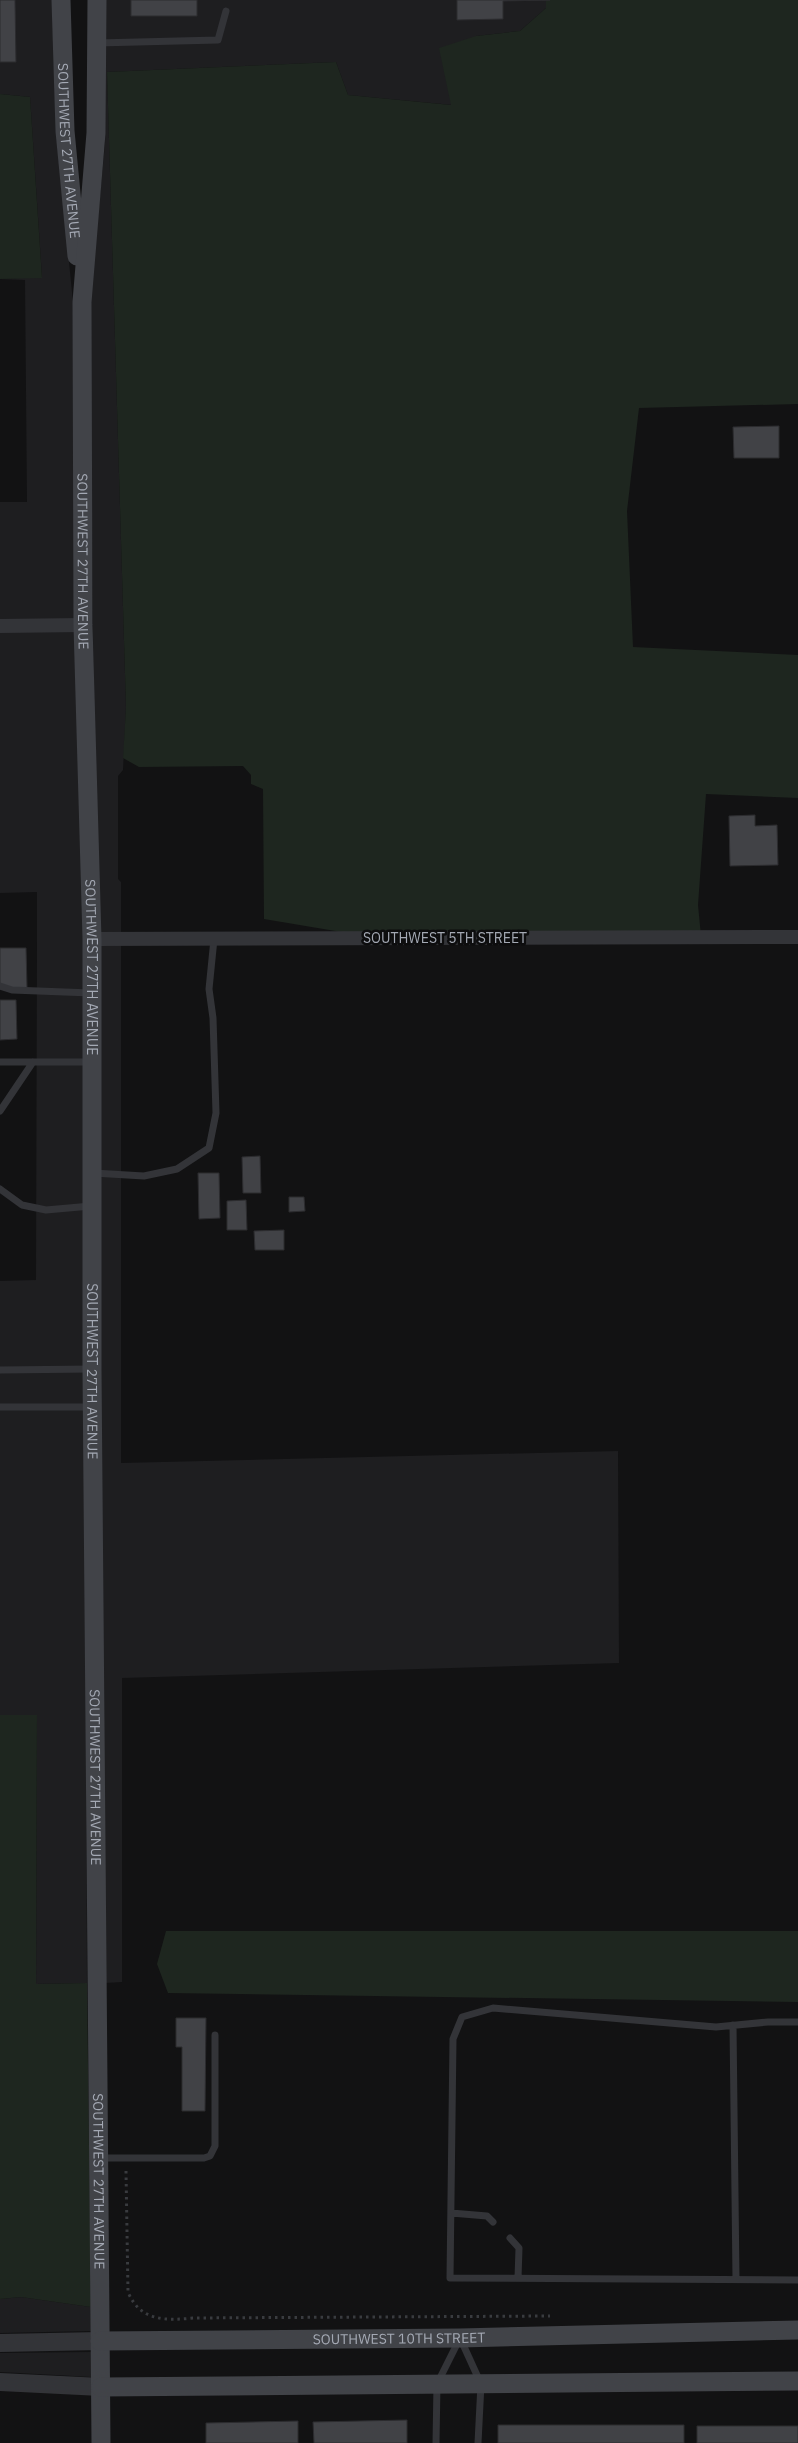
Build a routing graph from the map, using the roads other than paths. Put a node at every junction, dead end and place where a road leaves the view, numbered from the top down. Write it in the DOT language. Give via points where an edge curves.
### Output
graph roads {
  1 [pos="61,0"];
  2 [pos="97,0"];
  3 [pos="226,11"];
  4 [pos="97,43"];
  5 [pos="82,302"];
  6 [pos="83,625"];
  7 [pos="0,626"];
  8 [pos="798,937"];
  9 [pos="92,939"];
  10 [pos="214,939"];
  11 [pos="0,986"];
  12 [pos="92,993"];
  13 [pos="0,1062"];
  14 [pos="33,1062"];
  15 [pos="92,1062"];
  16 [pos="0,1111"];
  17 [pos="92,1173"];
  18 [pos="0,1189"];
  19 [pos="92,1206"];
  20 [pos="92,1369"];
  21 [pos="0,1370"];
  22 [pos="0,1407"];
  23 [pos="93,1407"];
  24 [pos="798,2022"];
  25 [pos="733,2025"];
  26 [pos="215,2034"];
  27 [pos="98,2158"];
  28 [pos="451,2213"];
  29 [pos="493,2222"];
  30 [pos="510,2238"];
  31 [pos="518,2278"];
  32 [pos="736,2279"];
  33 [pos="798,2280"];
  34 [pos="798,2330"];
  35 [pos="460,2338"];
  36 [pos="100,2342"];
  37 [pos="0,2343"];
  38 [pos="798,2381"];
  39 [pos="0,2382"];
  40 [pos="437,2384"];
  41 [pos="481,2384"];
  42 [pos="101,2387"];
  43 [pos="101,2443"];
  44 [pos="436,2443"];
  45 [pos="478,2443"];
  1 -- 5 [label="main road, SOUTHWEST 27TH AVENUE" via="64,131"];
  2 -- 4 [label="main road, SOUTHWEST 27TH AVENUE"];
  3 -- 4 [label="lane" via="218,40"];
  4 -- 5 [label="main road, SOUTHWEST 27TH AVENUE" via="96,133"];
  5 -- 6 [label="main road, SOUTHWEST 27TH AVENUE"];
  6 -- 7 [label="street"];
  6 -- 9 [label="main road, SOUTHWEST 27TH AVENUE"];
  8 -- 10 [label="street, SOUTHWEST 5TH STREET"];
  9 -- 10 [label="street, SOUTHWEST 5TH STREET"];
  9 -- 12 [label="main road, SOUTHWEST 27TH AVENUE"];
  10 -- 17 [label="lane" via="209,989 214,1018 216,1113 209,1148 176,1169 144,1176"];
  11 -- 12 [label="lane" via="12,990"];
  12 -- 15 [label="main road, SOUTHWEST 27TH AVENUE"];
  13 -- 14 [label="lane"];
  14 -- 15 [label="lane"];
  14 -- 16 [label="lane"];
  15 -- 17 [label="main road, SOUTHWEST 27TH AVENUE"];
  17 -- 19 [label="main road, SOUTHWEST 27TH AVENUE"];
  18 -- 19 [label="lane" via="22,1205 46,1210"];
  19 -- 20 [label="main road, SOUTHWEST 27TH AVENUE"];
  20 -- 21 [label="lane"];
  20 -- 23 [label="main road, SOUTHWEST 27TH AVENUE"];
  22 -- 23 [label="lane"];
  23 -- 27 [label="main road, SOUTHWEST 27TH AVENUE"];
  24 -- 25 [label="lane"];
  25 -- 28 [label="lane" via="679,2025 493,2008 462,2017 453,2039"];
  25 -- 32 [label="lane"];
  26 -- 27 [label="lane" via="214,2146 210,2156"];
  27 -- 36 [label="main road, SOUTHWEST 27TH AVENUE"];
  28 -- 29 [label="lane" via="487,2216"];
  28 -- 31 [label="lane" via="450,2278"];
  30 -- 31 [label="lane" via="519,2248"];
  31 -- 32 [label="lane"];
  32 -- 33 [label="lane"];
  34 -- 35 [label="main road, SOUTHWEST 10TH STREET"];
  35 -- 36 [label="main road, SOUTHWEST 10TH STREET"];
  35 -- 40 [label="lane"];
  35 -- 41 [label="lane"];
  36 -- 37 [label="street, SOUTHWEST 10TH STREET"];
  36 -- 42 [label="main road, SOUTHWEST 27TH AVENUE"];
  38 -- 41 [label="main road"];
  39 -- 42 [label="street"];
  40 -- 41 [label="main road"];
  40 -- 42 [label="main road"];
  40 -- 44 [label="lane"];
  41 -- 45 [label="lane"];
  42 -- 43 [label="main road, SOUTHWEST 27TH AVENUE"];
}
